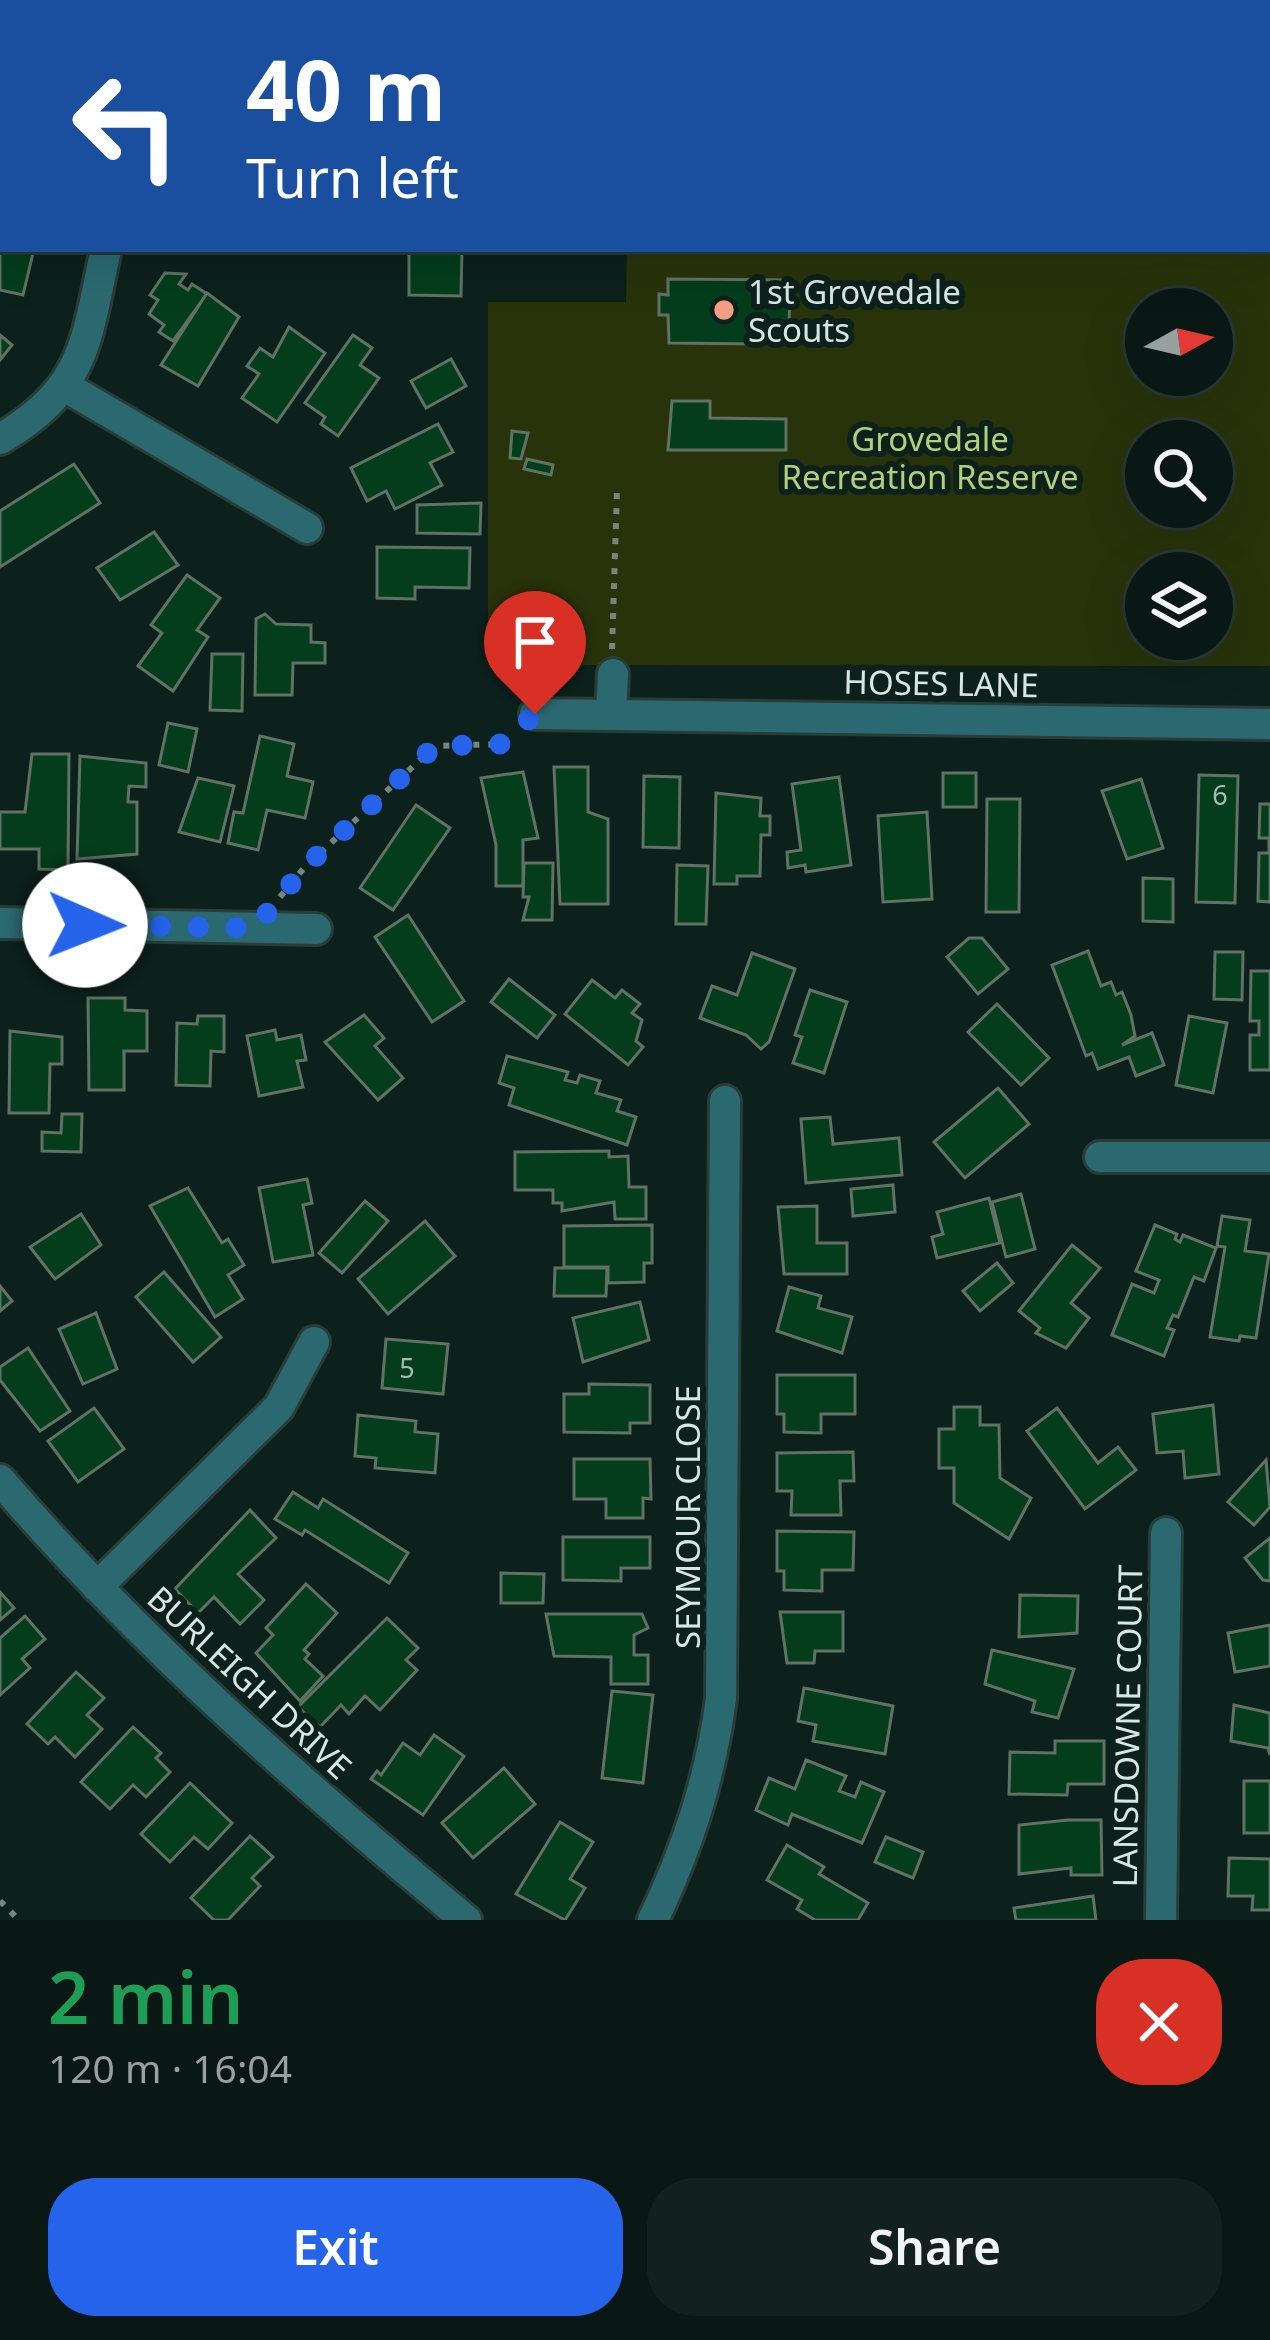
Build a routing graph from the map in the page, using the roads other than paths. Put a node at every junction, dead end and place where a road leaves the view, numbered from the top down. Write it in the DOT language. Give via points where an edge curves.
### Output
graph roads {
  1 [pos="105,252"];
  2 [pos="66,387"];
  3 [pos="0,439"];
  4 [pos="307,528"];
  5 [pos="613,674"];
  6 [pos="535,714"];
  7 [pos="610,715"];
  8 [pos="1270,724"];
  9 [pos="0,923"];
  10 [pos="316,929"];
  11 [pos="725,1101"];
  12 [pos="1270,1156"];
  13 [pos="1100,1157"];
  14 [pos="314,1342"];
  15 [pos="0,1480"];
  16 [pos="1166,1533"];
  17 [pos="97,1587"];
  18 [pos="466,1920"];
  19 [pos="653,1920"];
  20 [pos="1161,1920"];
  1 -- 2 [label="street" via="82,356"];
  2 -- 3 [label="street"];
  2 -- 4 [label="street"];
  5 -- 7 [label="street"];
  6 -- 7 [label="street, HOSES LANE"];
  7 -- 8 [label="street, HOSES LANE"];
  9 -- 10 [label="street"];
  11 -- 19 [label="street, SEYMOUR CLOSE" via="722,1699 685,1856"];
  12 -- 13 [label="street"];
  14 -- 17 [label="street" via="279,1407"];
  15 -- 17 [label="street, BURLEIGH DRIVE"];
  16 -- 20 [label="street, LANSDOWNE COURT"];
  17 -- 18 [label="street, BURLEIGH DRIVE" via="346,1821"];
}
